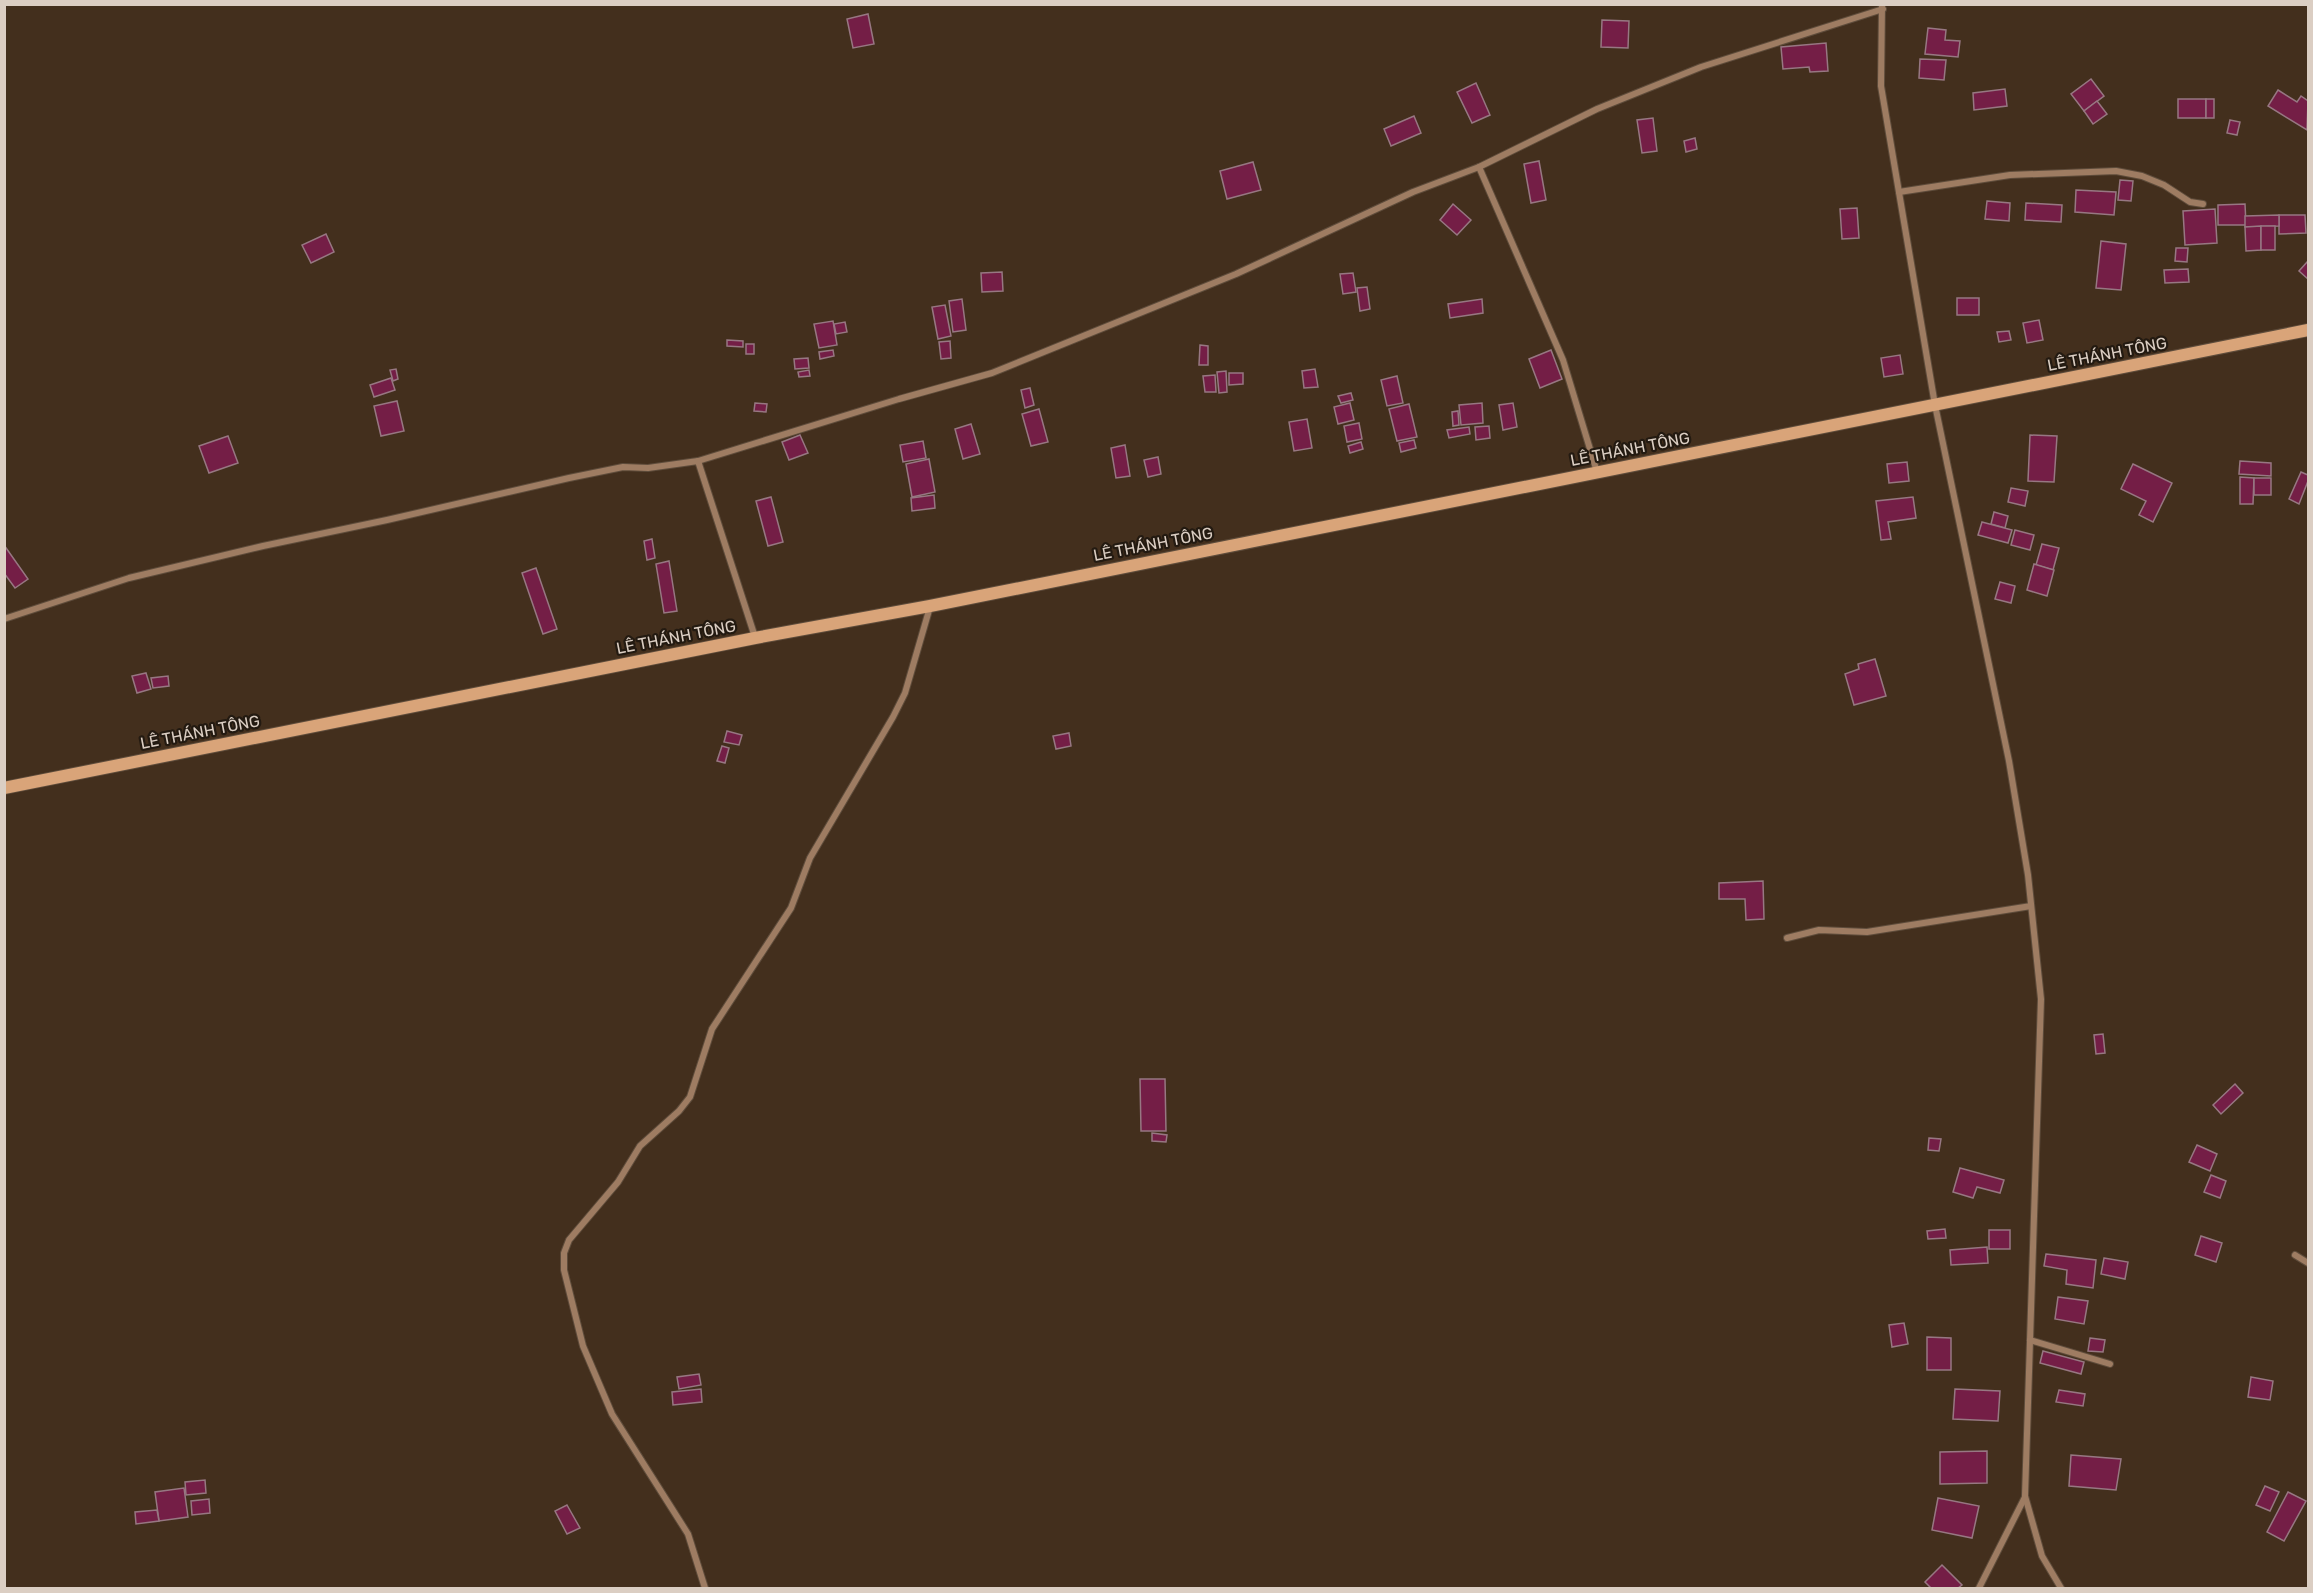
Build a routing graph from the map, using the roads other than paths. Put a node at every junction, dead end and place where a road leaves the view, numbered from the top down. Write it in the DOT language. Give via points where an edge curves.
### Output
graph roads {
  1 [pos="1882,7"];
  2 [pos="1479,167"];
  3 [pos="1899,192"];
  4 [pos="2203,204"];
  5 [pos="2308,330"];
  6 [pos="1935,405"];
  7 [pos="698,461"];
  8 [pos="1597,472"];
  9 [pos="930,606"];
  10 [pos="4,619"];
  11 [pos="756,638"];
  12 [pos="4,788"];
  13 [pos="2031,906"];
  14 [pos="1787,938"];
  15 [pos="2295,1255"];
  16 [pos="2308,1263"];
  17 [pos="2030,1341"];
  18 [pos="2110,1364"];
  19 [pos="2025,1496"];
  20 [pos="705,1588"];
  21 [pos="1978,1588"];
  22 [pos="2061,1588"];
  1 -- 2 [label="street" via="1701,67 1597,109"];
  1 -- 3 [label="street" via="1881,86"];
  2 -- 7 [label="street" via="1413,192 1236,274 992,373"];
  2 -- 8 [label="street" via="1563,360"];
  3 -- 4 [label="street" via="2010,175 2116,171 2142,176 2190,202"];
  3 -- 6 [label="street"];
  5 -- 6 [label="street, LÊ THÁNH TÔNG"];
  6 -- 8 [label="street, LÊ THÁNH TÔNG"];
  6 -- 13 [label="street" via="2009,761"];
  7 -- 10 [label="street" via="623,467 263,546 129,578"];
  7 -- 11 [label="street"];
  8 -- 9 [label="street, LÊ THÁNH TÔNG"];
  9 -- 11 [label="street, LÊ THÁNH TÔNG"];
  9 -- 20 [label="street" via="905,693 810,858 791,908 712,1029 690,1097 679,1112 640,1146 618,1182 569,1240 564,1253 564,1270 583,1346 612,1414 688,1534"];
  11 -- 12 [label="street, LÊ THÁNH TÔNG"];
  13 -- 14 [label="street" via="1867,932 1819,930"];
  13 -- 17 [label="street" via="2041,999"];
  15 -- 16 [label="street"];
  17 -- 18 [label="street"];
  17 -- 19 [label="street"];
  19 -- 21 [label="street"];
  19 -- 22 [label="street" via="2042,1556"];
}
